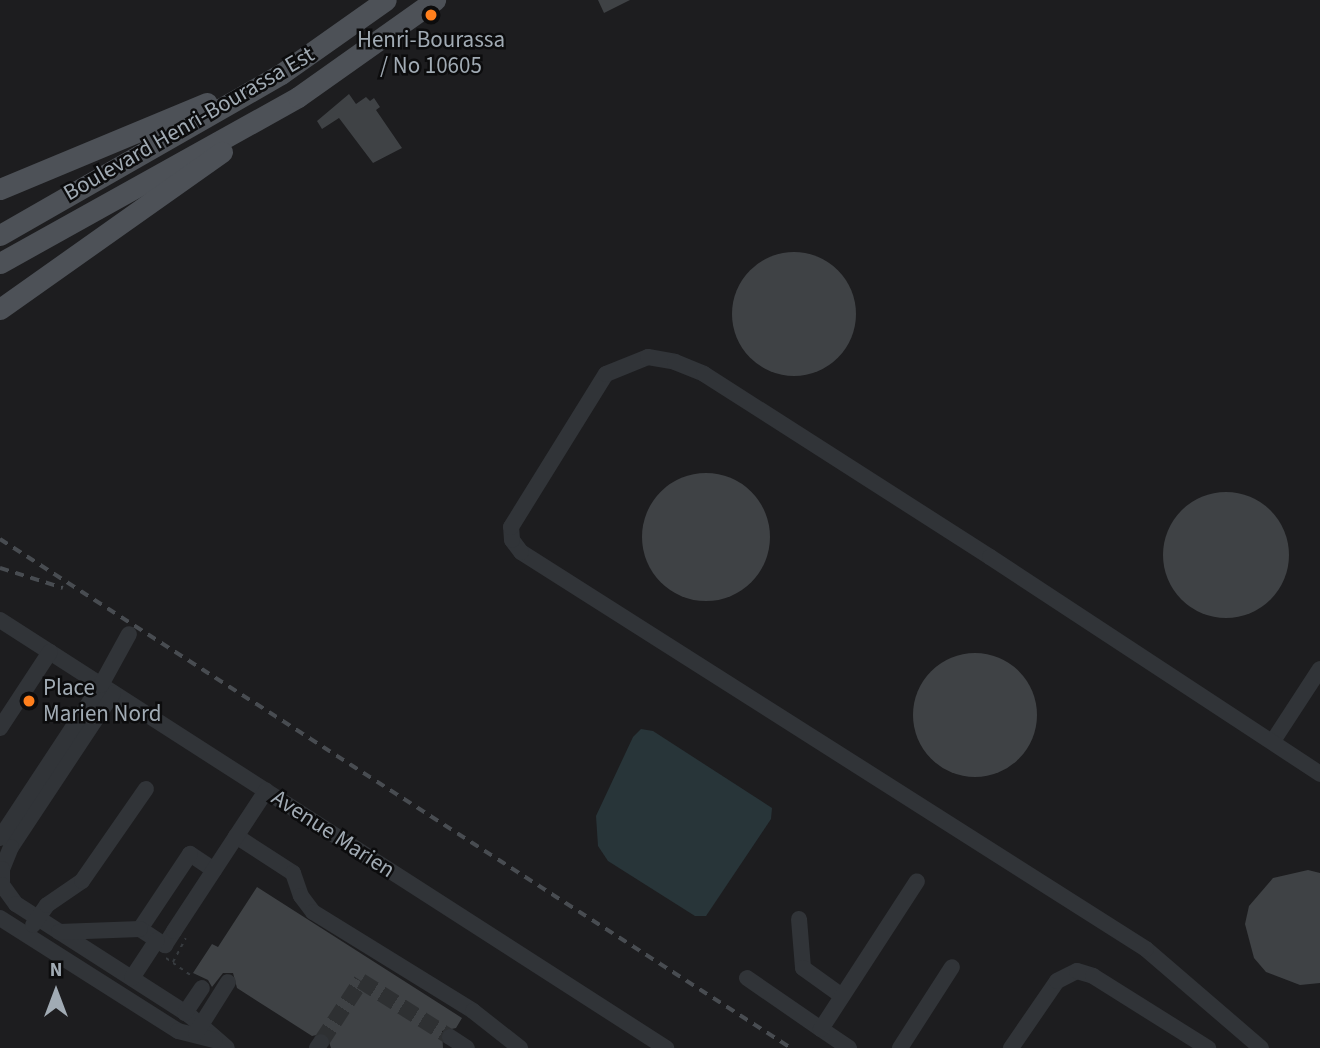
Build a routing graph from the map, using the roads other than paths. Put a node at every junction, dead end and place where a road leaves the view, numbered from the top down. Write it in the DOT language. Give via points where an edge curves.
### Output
graph roads {
  1 [pos="386,0"];
  2 [pos="435,0"];
  3 [pos="281,74"];
  4 [pos="298,97"];
  5 [pos="0,189"];
  6 [pos="0,235"];
  7 [pos="0,263"];
  8 [pos="0,309"];
  9 [pos="0,620"];
  10 [pos="129,634"];
  11 [pos="50,652"];
  12 [pos="1320,669"];
  13 [pos="107,689"];
  14 [pos="0,728"];
  15 [pos="1273,740"];
  16 [pos="1320,774"];
  17 [pos="146,789"];
  18 [pos="266,791"];
  19 [pos="236,836"];
  20 [pos="0,838"];
  21 [pos="214,870"];
  22 [pos="917,881"];
  23 [pos="0,918"];
  24 [pos="37,918"];
  25 [pos="799,919"];
  26 [pos="140,929"];
  27 [pos="59,932"];
  28 [pos="26,936"];
  29 [pos="157,940"];
  30 [pos="953,967"];
  31 [pos="132,978"];
  32 [pos="747,978"];
  33 [pos="199,982"];
  34 [pos="228,982"];
  35 [pos="842,996"];
  36 [pos="185,1013"];
  37 [pos="821,1028"];
  38 [pos="197,1031"];
  39 [pos="450,1037"];
  40 [pos="221,1044"];
  41 [pos="467,1048"];
  42 [pos="520,1048"];
  43 [pos="666,1048"];
  44 [pos="849,1048"];
  45 [pos="901,1048"];
  46 [pos="1011,1048"];
  47 [pos="1208,1048"];
  48 [pos="1261,1048"];
  1 -- 3 [label="main road, Boulevard Henri-Bourassa Est"];
  2 -- 4 [label="main road, Boulevard Henri-Bourassa Est"];
  3 -- 5 [label="main road"];
  3 -- 6 [label="main road, Boulevard Henri-Bourassa Est"];
  4 -- 7 [label="main road, Boulevard Henri-Bourassa Est"];
  4 -- 8 [label="main road"];
  9 -- 11 [label="street, Avenue Marien"];
  10 -- 13 [label="street"];
  11 -- 13 [label="street, Avenue Marien"];
  11 -- 14 [label="street"];
  12 -- 15 [label="street"];
  13 -- 18 [label="street, Avenue Marien"];
  13 -- 20 [label="street"];
  13 -- 24 [label="street" via="2,869 5,892"];
  15 -- 16 [label="street"];
  15 -- 48 [label="street" via="721,385 675,362 637,359 606,374 511,527 512,540 521,552 1146,949"];
  17 -- 24 [label="street" via="82,881"];
  18 -- 19 [label="street"];
  18 -- 43 [label="street, Avenue Marien"];
  19 -- 21 [label="street"];
  19 -- 42 [label="street" via="293,873 313,912 473,1011"];
  21 -- 26 [label="street" via="190,854"];
  21 -- 29 [label="street" via="164,945"];
  22 -- 35 [label="street"];
  23 -- 28 [label="street"];
  24 -- 27 [label="street"];
  24 -- 28 [label="street"];
  25 -- 35 [label="street" via="803,968"];
  26 -- 27 [label="street"];
  26 -- 29 [label="street"];
  27 -- 31 [label="street"];
  28 -- 38 [label="street" via="178,1031"];
  29 -- 31 [label="street"];
  30 -- 45 [label="street"];
  31 -- 36 [label="street"];
  32 -- 37 [label="street"];
  33 -- 36 [label="street"];
  34 -- 38 [label="street"];
  35 -- 37 [label="street"];
  36 -- 38 [label="street"];
  37 -- 44 [label="street"];
  38 -- 40 [label="street"];
  39 -- 41 [label="street"];
  46 -- 47 [label="street" via="1057,981 1077,971 1093,976"];
}
